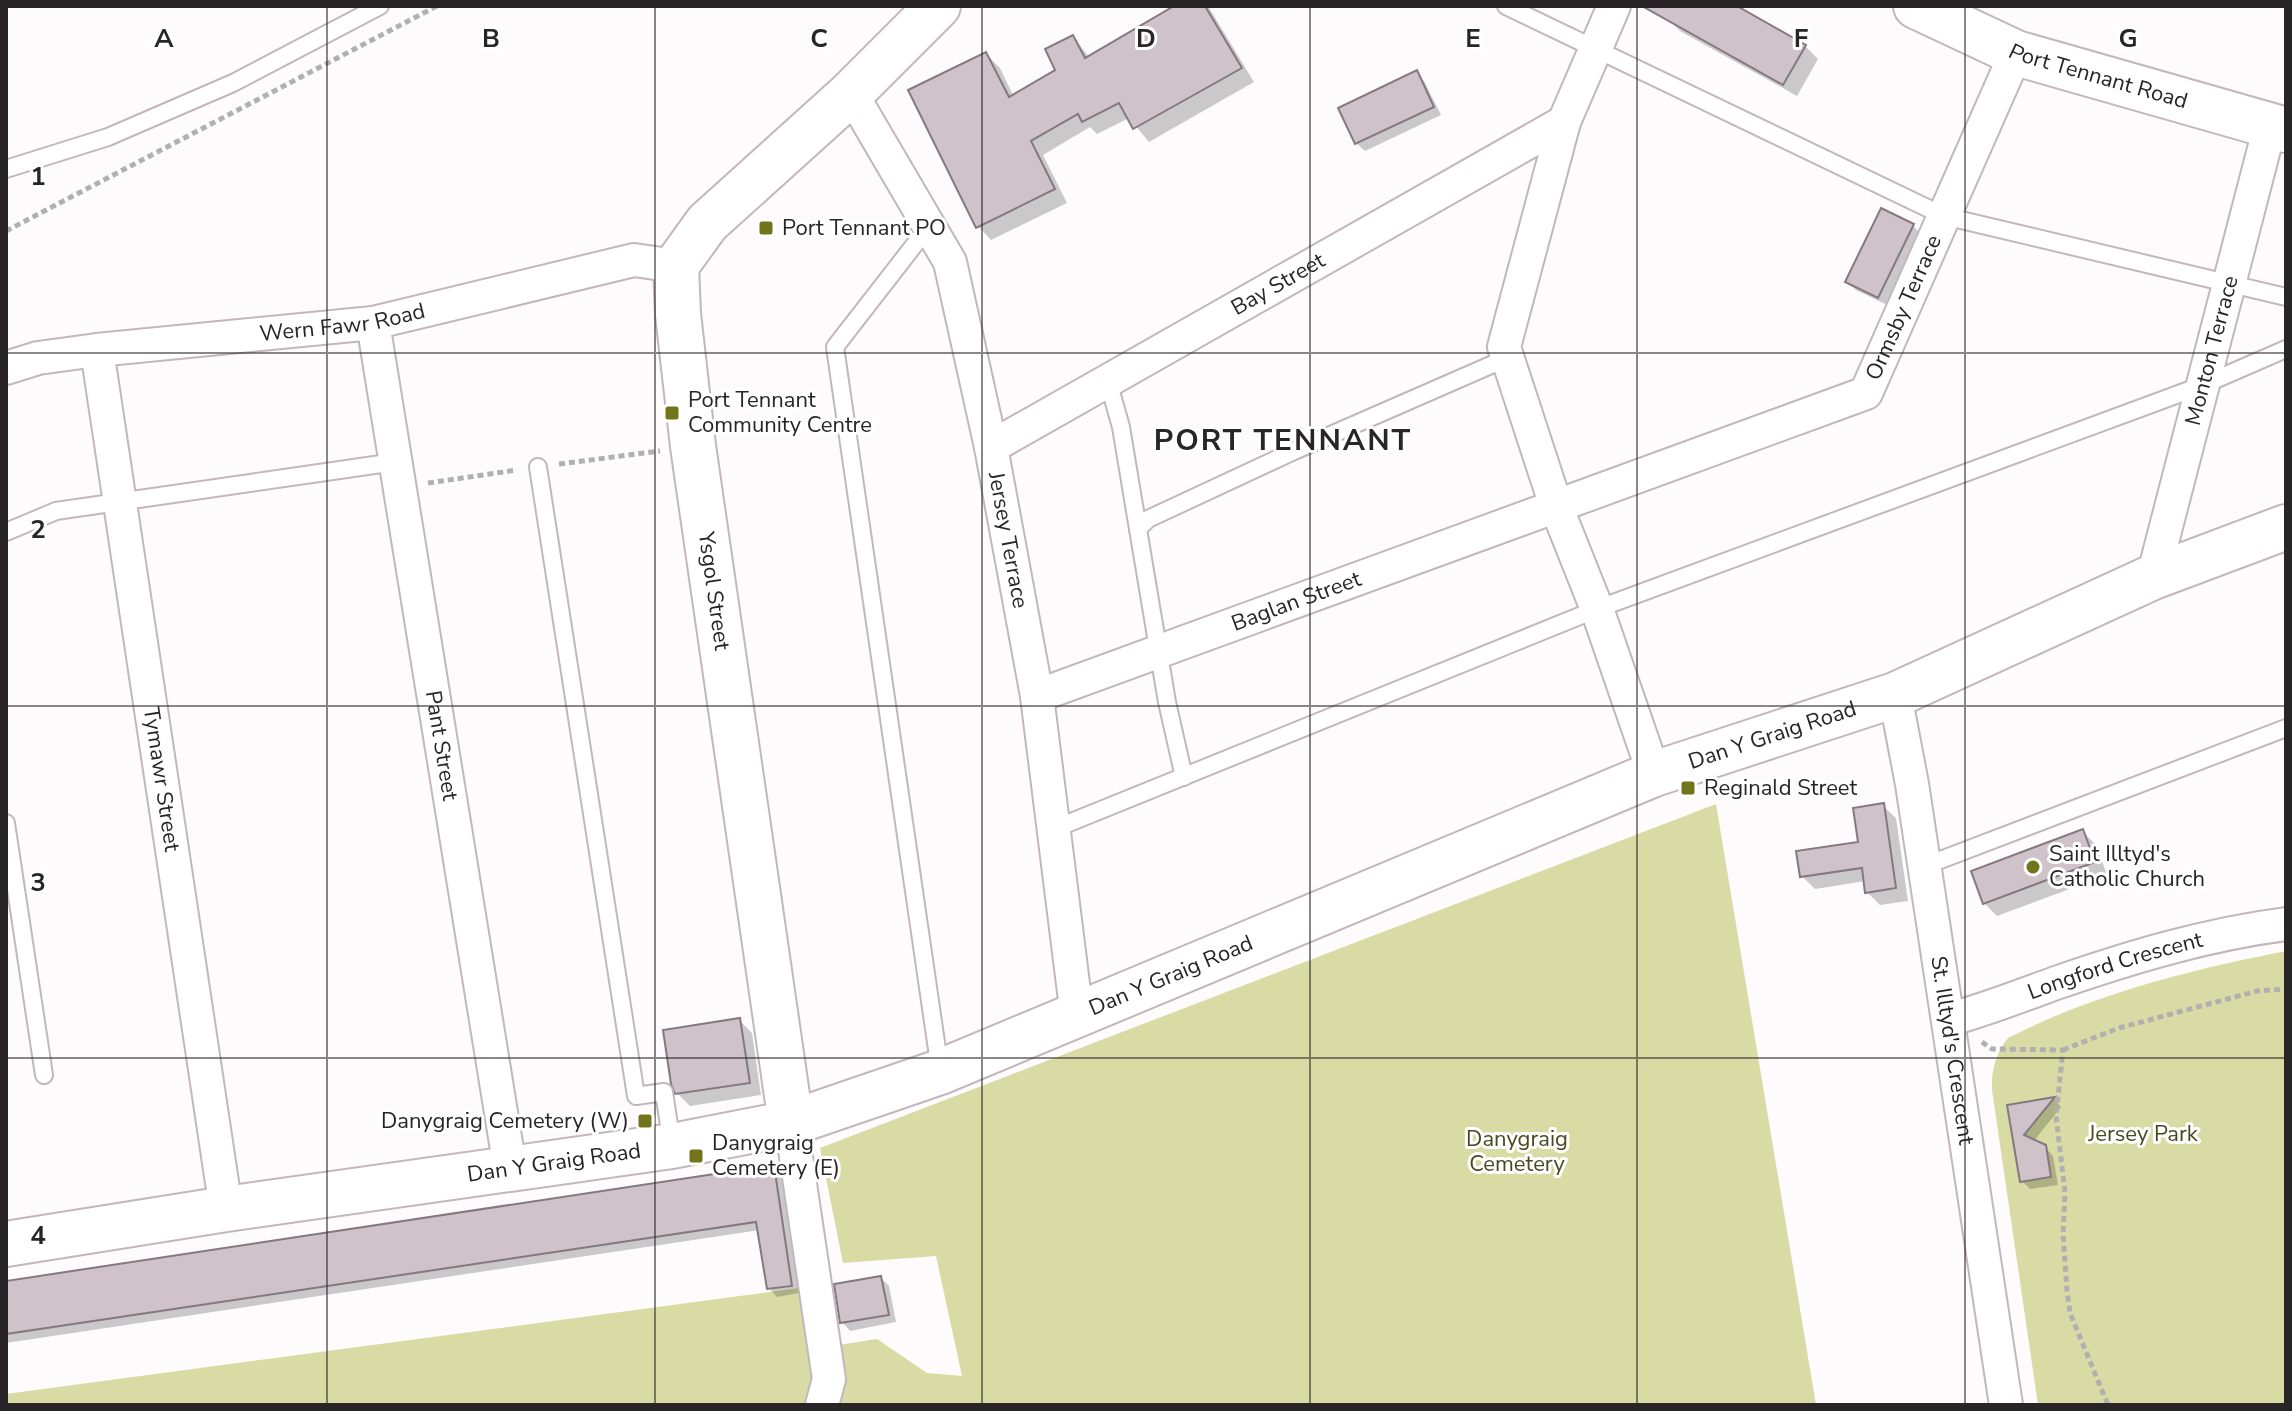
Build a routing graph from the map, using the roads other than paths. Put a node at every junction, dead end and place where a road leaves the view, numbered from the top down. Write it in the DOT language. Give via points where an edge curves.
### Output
graph roads {
  1 [pos="380,6"];
  2 [pos="938,6"];
  3 [pos="1506,6"];
  4 [pos="1614,6"];
  5 [pos="1916,6"];
  6 [pos="1596,47"];
  7 [pos="2016,53"];
  8 [pos="851,93"];
  9 [pos="1564,122"];
  10 [pos="2278,128"];
  11 [pos="6,169"];
  12 [pos="1944,216"];
  13 [pos="929,226"];
  14 [pos="676,266"];
  15 [pos="2230,282"];
  16 [pos="2286,297"];
  17 [pos="373,323"];
  18 [pos="2286,349"];
  19 [pos="97,350"];
  20 [pos="1507,358"];
  21 [pos="6,368"];
  22 [pos="1108,381"];
  23 [pos="2203,385"];
  24 [pos="991,447"];
  25 [pos="395,462"];
  26 [pos="538,467"];
  27 [pos="120,503"];
  28 [pos="1556,506"];
  29 [pos="2286,527"];
  30 [pos="1138,529"];
  31 [pos="6,532"];
  32 [pos="2153,577"];
  33 [pos="1597,609"];
  34 [pos="1160,651"];
  35 [pos="1895,695"];
  36 [pos="1037,696"];
  37 [pos="2286,728"];
  38 [pos="1654,774"];
  39 [pos="1184,777"];
  40 [pos="6,823"];
  41 [pos="1054,829"];
  42 [pos="1922,867"];
  43 [pos="2286,924"];
  44 [pos="1077,1016"];
  45 [pos="1948,1020"];
  46 [pos="940,1072"];
  47 [pos="44,1075"];
  48 [pos="791,1123"];
  49 [pos="672,1146"];
  50 [pos="510,1168"];
  51 [pos="226,1209"];
  52 [pos="6,1244"];
  53 [pos="822,1405"];
  54 [pos="2006,1405"];
  1 -- 11 [label="lane" via="220,89 108,137"];
  2 -- 8 [label="street"];
  3 -- 6 [label="lane"];
  4 -- 6 [label="street"];
  5 -- 7 [label="street, Port Tennant Road"];
  6 -- 9 [label="street"];
  6 -- 12 [label="lane"];
  7 -- 10 [label="street, Port Tennant Road"];
  7 -- 12 [label="street, Ormsby Terrace"];
  8 -- 13 [label="street, Jersey Terrace"];
  8 -- 14 [label="street" via="707,223"];
  9 -- 20 [label="street" via="1504,347"];
  9 -- 22 [label="street, Bay Street"];
  10 -- 15 [label="street, Monton Terrace"];
  12 -- 15 [label="lane"];
  12 -- 28 [label="street, Ormsby Terrace" via="1866,393"];
  13 -- 24 [label="street, Jersey Terrace" via="950,262"];
  13 -- 46 [label="lane" via="835,347"];
  14 -- 17 [label="street, Wern Fawr Road" via="634,260"];
  14 -- 48 [label="street, Ysgol Street" via="693,446"];
  15 -- 16 [label="lane"];
  15 -- 23 [label="street, Monton Terrace"];
  17 -- 19 [label="street, Wern Fawr Road"];
  17 -- 25 [label="street, Pant Street"];
  18 -- 23 [label="lane"];
  19 -- 21 [label="street, Wern Fawr Road"];
  19 -- 27 [label="street, Tymawr Street"];
  20 -- 28 [label="street"];
  20 -- 30 [label="lane" via="1294,451 1148,519"];
  22 -- 24 [label="street, Bay Street"];
  22 -- 30 [label="lane"];
  23 -- 32 [label="street, Monton Terrace"];
  23 -- 33 [label="lane"];
  24 -- 36 [label="street, Jersey Terrace"];
  25 -- 27 [label="lane"];
  25 -- 50 [label="street, Pant Street"];
  26 -- 49 [label="lane" via="636,1096 664,1092"];
  27 -- 31 [label="lane" via="56,511"];
  27 -- 51 [label="street, Tymawr Street"];
  28 -- 33 [label="street"];
  28 -- 34 [label="street, Baglan Street"];
  29 -- 32 [label="street, Dan Y Graig Road"];
  30 -- 34 [label="lane"];
  32 -- 35 [label="street, Dan Y Graig Road"];
  33 -- 38 [label="street"];
  33 -- 39 [label="lane"];
  34 -- 36 [label="street, Baglan Street"];
  34 -- 39 [label="lane"];
  35 -- 38 [label="street, Dan Y Graig Road"];
  35 -- 42 [label="street, St. Illtyd's Crescent"];
  36 -- 41 [label="street, Jersey Terrace"];
  37 -- 42 [label="lane"];
  38 -- 44 [label="street, Dan Y Graig Road"];
  39 -- 41 [label="lane"];
  40 -- 47 [label="lane"];
  41 -- 44 [label="street, Jersey Terrace"];
  42 -- 45 [label="street, St. Illtyd's Crescent"];
  43 -- 45 [label="street, Longford Crescent" via="2173,947"];
  44 -- 46 [label="street, Dan Y Graig Road"];
  45 -- 54 [label="street, St. Illtyd's Crescent"];
  46 -- 48 [label="street, Dan Y Graig Road"];
  48 -- 49 [label="street, Dan Y Graig Road"];
  48 -- 53 [label="street, Ysgol Street" via="829,1379"];
  49 -- 50 [label="street, Dan Y Graig Road"];
  50 -- 51 [label="street, Dan Y Graig Road"];
  51 -- 52 [label="street, Dan Y Graig Road"];
}
